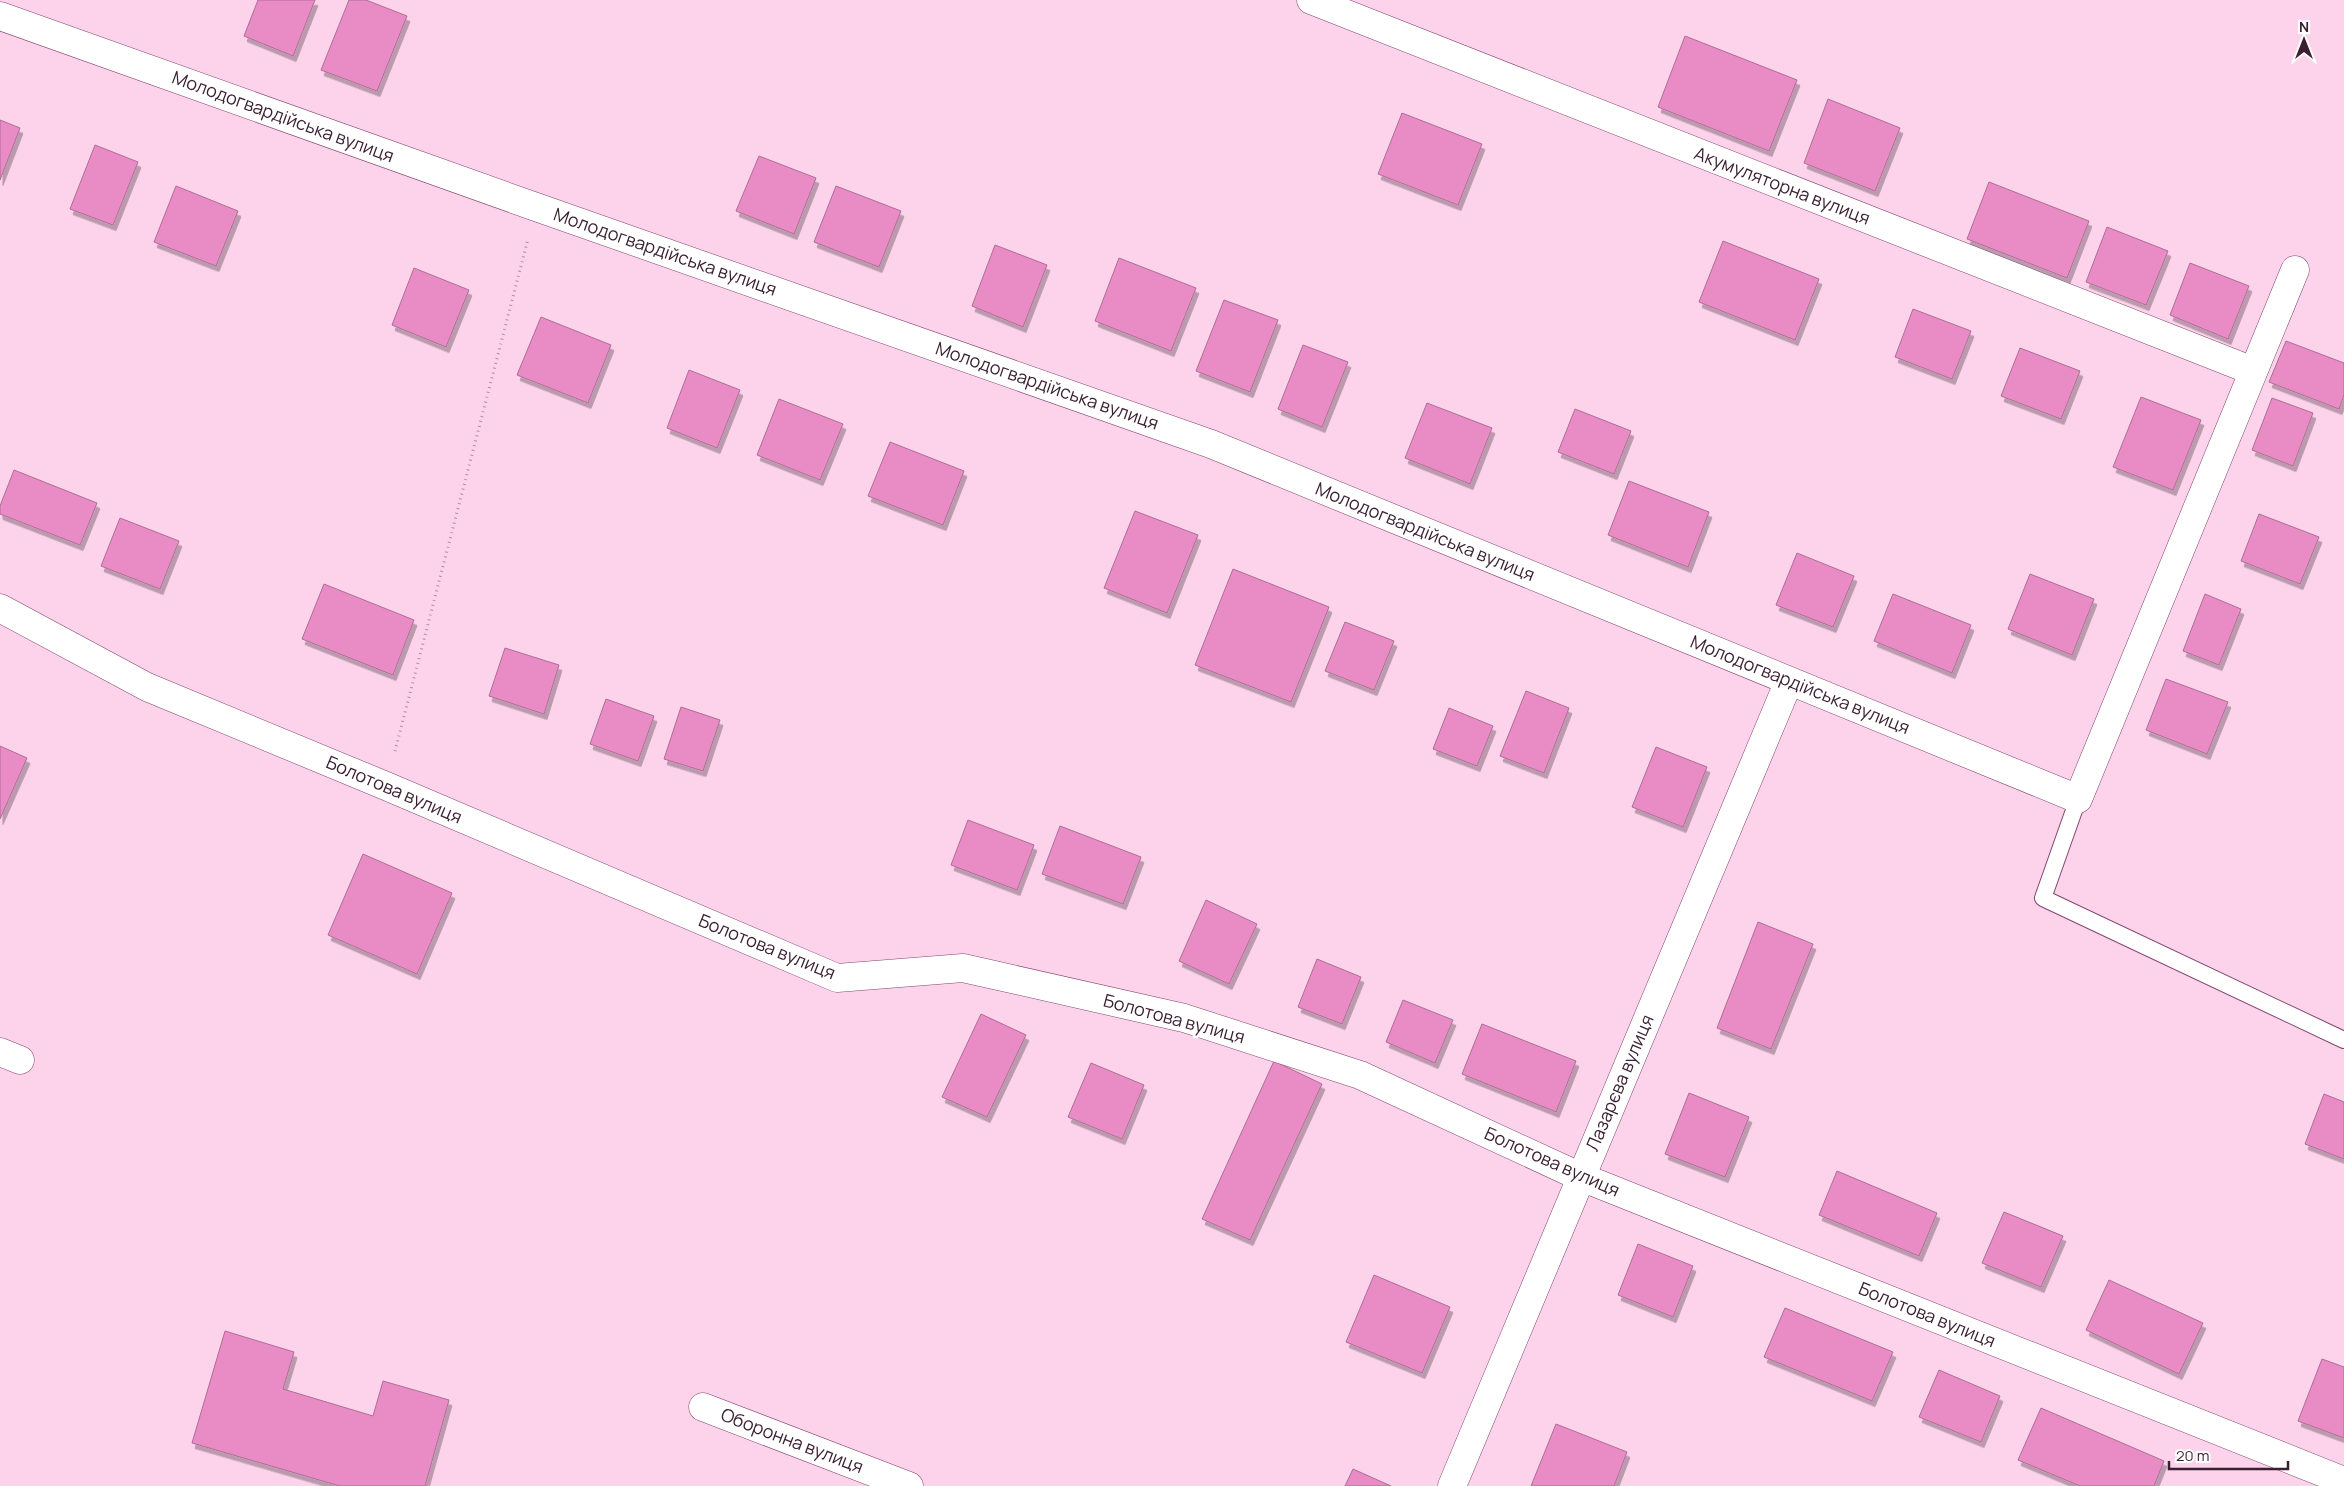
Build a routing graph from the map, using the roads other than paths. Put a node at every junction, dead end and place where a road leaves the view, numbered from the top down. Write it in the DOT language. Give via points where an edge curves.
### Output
graph roads {
  1 [pos="1310,0"];
  2 [pos="0,16"];
  3 [pos="2295,270"];
  4 [pos="2253,371"];
  5 [pos="0,608"];
  6 [pos="1788,680"];
  7 [pos="2078,799"];
  8 [pos="2344,1040"];
  9 [pos="1582,1177"];
  10 [pos="703,1407"];
  11 [pos="2344,1481"];
  12 [pos="909,1486"];
  13 [pos="1452,1486"];
  1 -- 4 [label="street, Акумуляторна вулиця"];
  2 -- 6 [label="street, Молодогвардійська вулиця" via="1211,444"];
  3 -- 4 [label="street"];
  4 -- 7 [label="street"];
  5 -- 9 [label="street, Болотова вулиця" via="146,687 837,978 963,968 1184,1018 1360,1075"];
  6 -- 7 [label="street, Молодогвардійська вулиця"];
  6 -- 9 [label="street, Лазарєва вулиця"];
  7 -- 8 [label="lane" via="2043,898"];
  9 -- 11 [label="street, Болотова вулиця"];
  9 -- 13 [label="street, Лазарєва вулиця"];
  10 -- 12 [label="street, Оборонна вулиця"];
}
